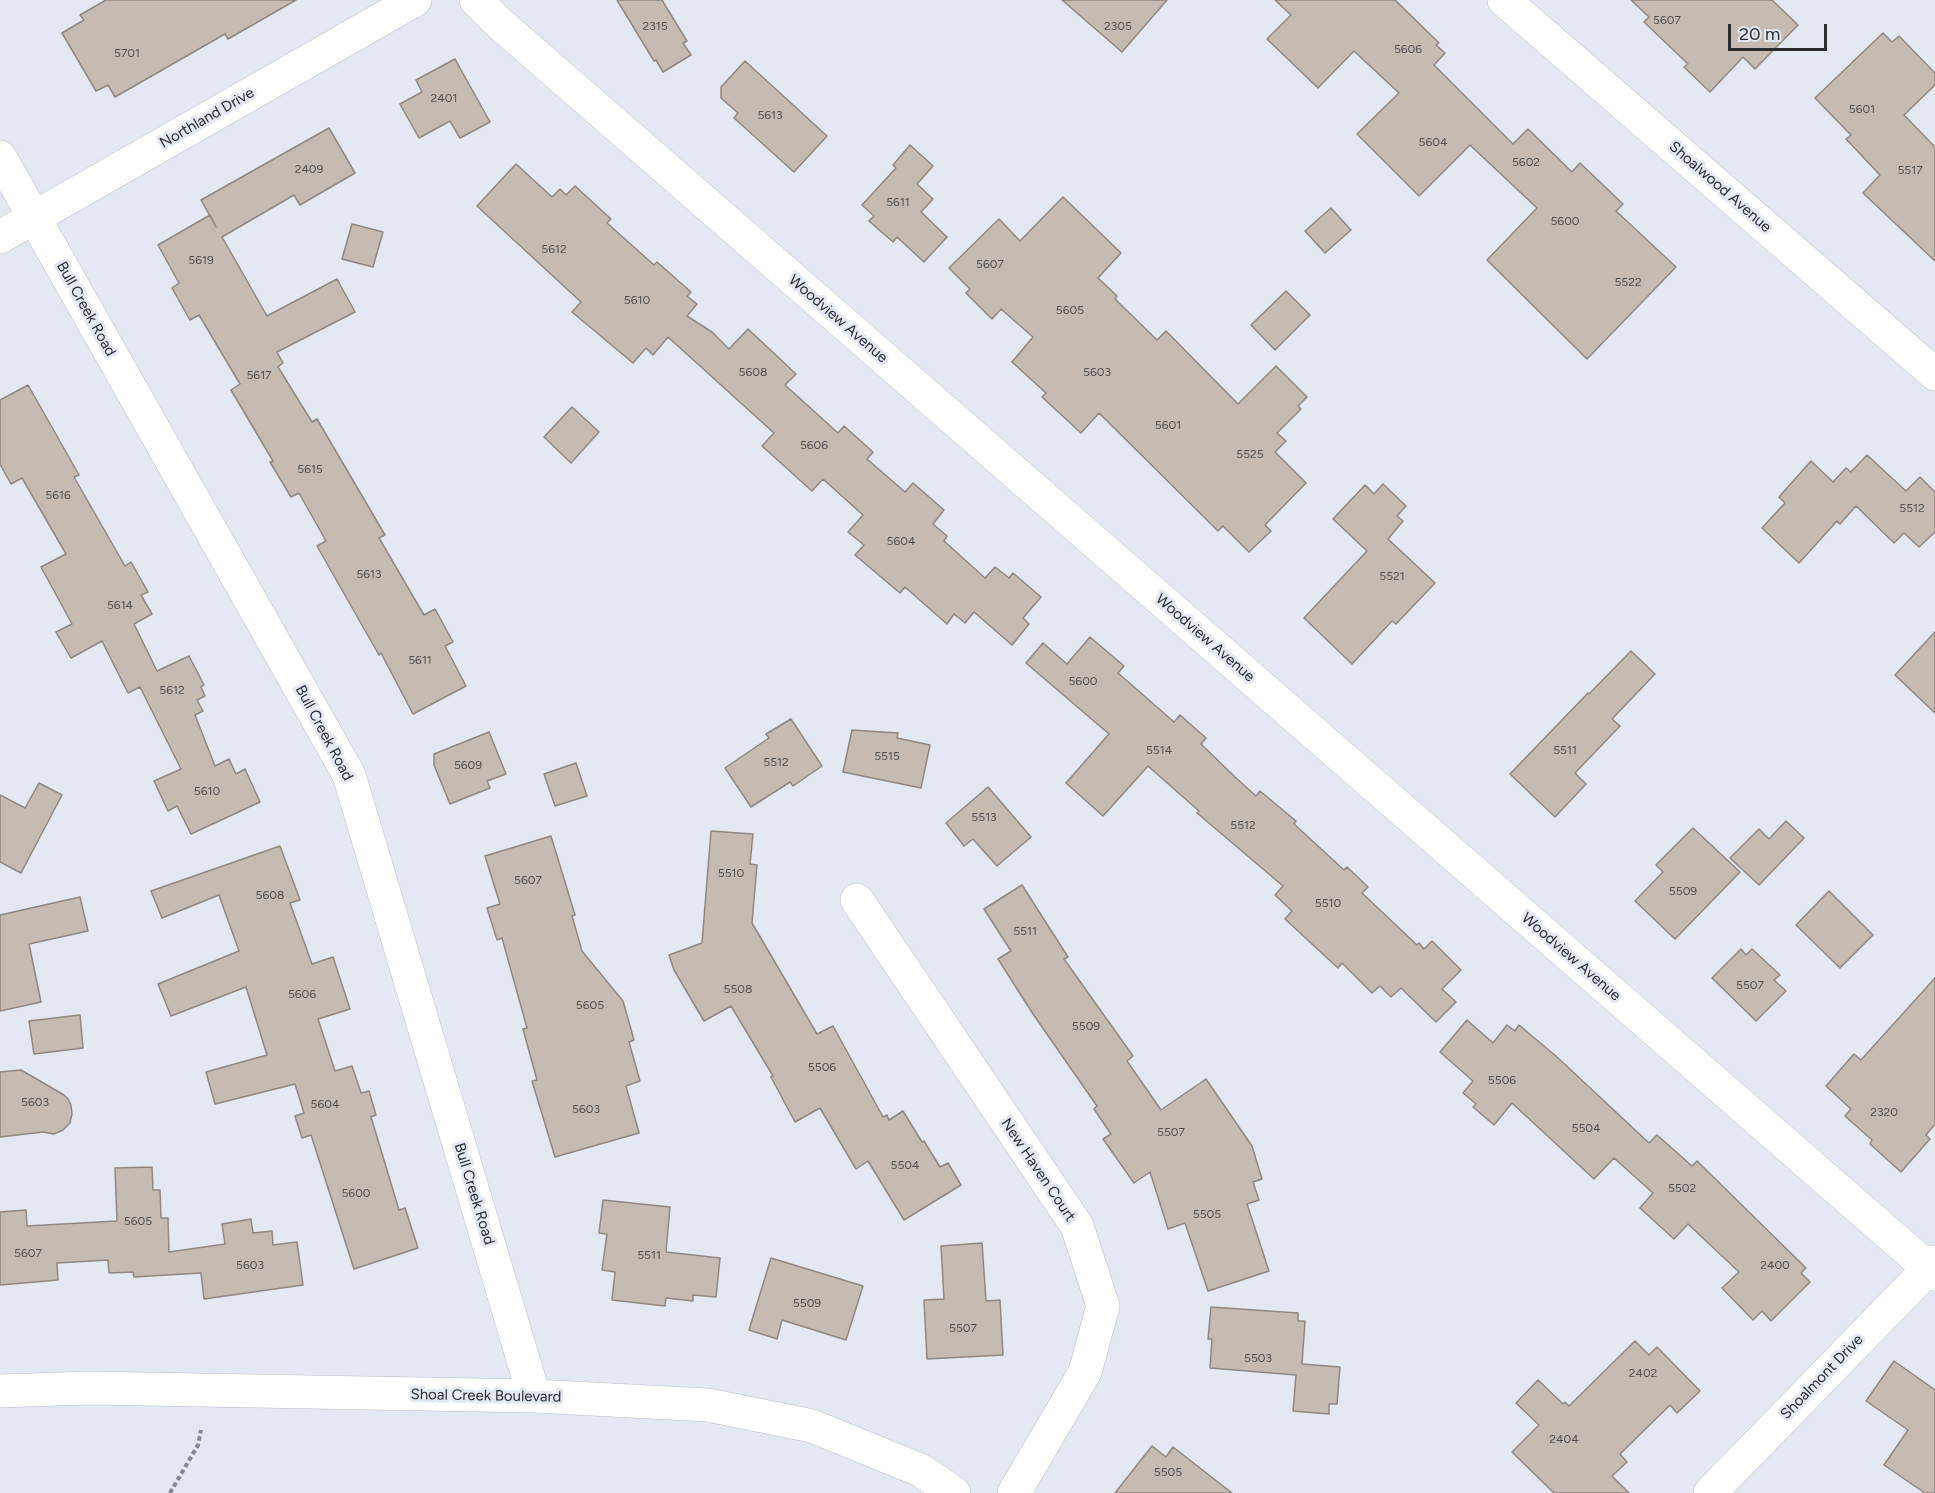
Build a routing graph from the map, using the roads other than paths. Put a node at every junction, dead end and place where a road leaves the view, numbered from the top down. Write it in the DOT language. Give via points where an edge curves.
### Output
graph roads {
  1 [pos="415,0"];
  2 [pos="476,0"];
  3 [pos="1504,0"];
  4 [pos="0,157"];
  5 [pos="34,217"];
  6 [pos="0,237"];
  7 [pos="1935,374"];
  8 [pos="857,900"];
  9 [pos="1933,1268"];
  10 [pos="0,1391"];
  11 [pos="534,1396"];
  12 [pos="954,1493"];
  13 [pos="1014,1493"];
  14 [pos="1710,1493"];
  1 -- 5 [label="street, Northland Drive"];
  2 -- 9 [label="street, Woodview Avenue"];
  3 -- 7 [label="street, Shoalwood Avenue"];
  4 -- 5 [label="street, Bull Creek Road"];
  5 -- 6 [label="street, Northland Drive"];
  5 -- 11 [label="street, Bull Creek Road" via="349,775"];
  8 -- 13 [label="street, New Haven Court" via="1077,1226 1102,1306 1085,1372"];
  9 -- 14 [label="street, Shoalmont Drive"];
  10 -- 11 [label="street, Shoal Creek Boulevard" via="89,1388"];
  11 -- 12 [label="street, Shoal Creek Boulevard" via="708,1405 812,1426 921,1470"];
}
